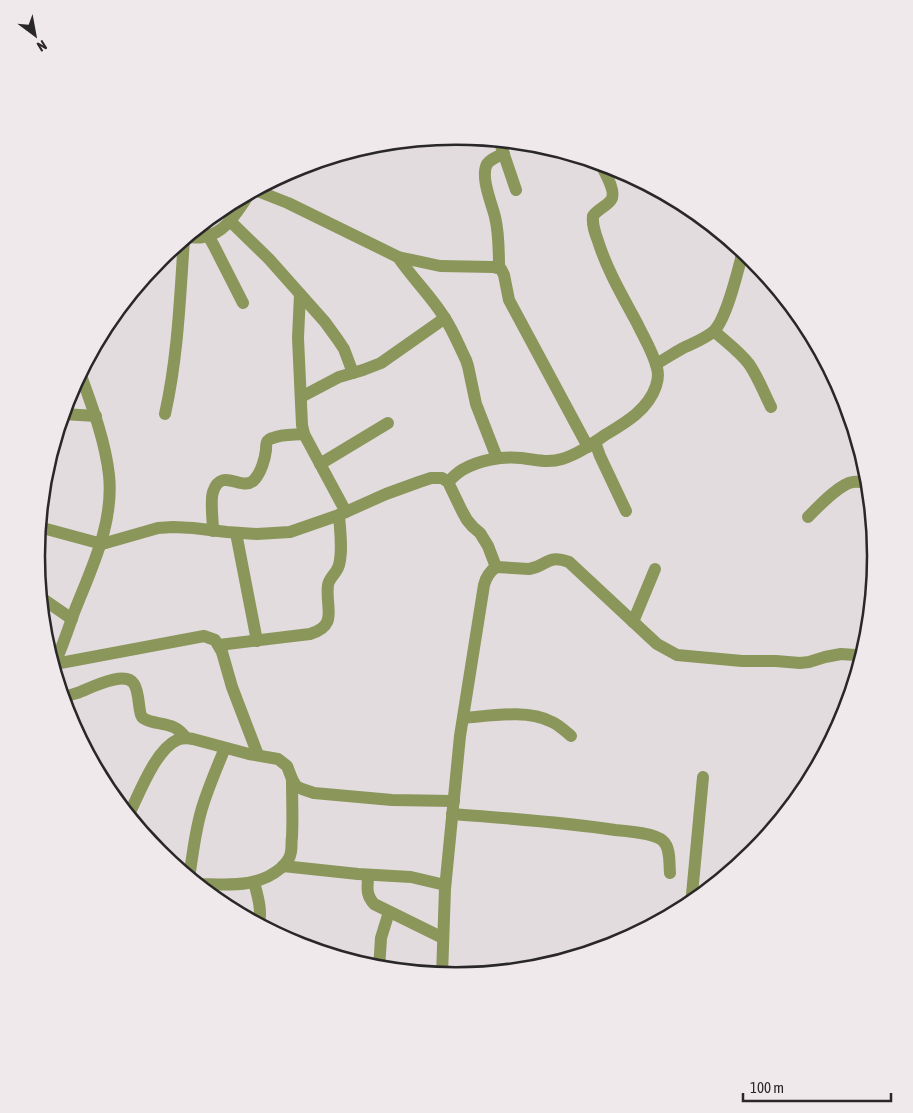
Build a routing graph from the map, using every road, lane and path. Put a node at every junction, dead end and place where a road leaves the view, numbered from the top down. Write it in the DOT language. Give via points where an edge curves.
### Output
graph roads {
  1 [pos="502,148"];
  2 [pos="504,154"];
  3 [pos="605,173"];
  4 [pos="516,190"];
  5 [pos="263,193"];
  6 [pos="240,206"];
  7 [pos="230,221"];
  8 [pos="211,235"];
  9 [pos="197,237"];
  10 [pos="185,247"];
  11 [pos="398,257"];
  12 [pos="740,259"];
  13 [pos="498,268"];
  14 [pos="300,294"];
  15 [pos="243,303"];
  16 [pos="445,318"];
  17 [pos="714,331"];
  18 [pos="656,364"];
  19 [pos="353,373"];
  20 [pos="83,382"];
  21 [pos="301,397"];
  22 [pos="771,407"];
  23 [pos="70,414"];
  24 [pos="165,414"];
  25 [pos="96,416"];
  26 [pos="388,424"];
  27 [pos="304,434"];
  28 [pos="591,445"];
  29 [pos="497,458"];
  30 [pos="320,464"];
  31 [pos="448,482"];
  32 [pos="861,482"];
  33 [pos="626,510"];
  34 [pos="343,513"];
  35 [pos="808,518"];
  36 [pos="46,529"];
  37 [pos="213,531"];
  38 [pos="236,533"];
  39 [pos="102,544"];
  40 [pos="496,566"];
  41 [pos="655,569"];
  42 [pos="48,602"];
  43 [pos="72,619"];
  44 [pos="633,622"];
  45 [pos="257,641"];
  46 [pos="218,645"];
  47 [pos="856,655"];
  48 [pos="57,656"];
  49 [pos="59,664"];
  50 [pos="69,695"];
  51 [pos="463,718"];
  52 [pos="571,736"];
  53 [pos="186,738"];
  54 [pos="225,748"];
  55 [pos="258,755"];
  56 [pos="703,777"];
  57 [pos="292,779"];
  58 [pos="454,800"];
  59 [pos="131,809"];
  60 [pos="452,814"];
  61 [pos="283,866"];
  62 [pos="190,870"];
  63 [pos="670,873"];
  64 [pos="368,875"];
  65 [pos="254,882"];
  66 [pos="207,884"];
  67 [pos="445,885"];
  68 [pos="693,893"];
  69 [pos="389,912"];
  70 [pos="260,918"];
  71 [pos="443,938"];
  72 [pos="380,961"];
  73 [pos="442,967"];
  1 -- 2 [label="street"];
  2 -- 4 [label="street"];
  2 -- 13 [label="street" via="491,160 485,176 496,219"];
  3 -- 18 [label="street" via="613,194 611,200 593,216 594,227 603,256"];
  5 -- 11 [label="street"];
  6 -- 7 [label="street"];
  7 -- 8 [label="street"];
  7 -- 14 [label="street"];
  8 -- 9 [label="street"];
  8 -- 15 [label="street"];
  10 -- 24 [label="street" via="172,384"];
  11 -- 13 [label="street" via="440,266"];
  11 -- 16 [label="street"];
  12 -- 17 [label="street" via="724,313"];
  13 -- 28 [label="street" via="504,275 509,300"];
  14 -- 19 [label="street" via="338,340"];
  14 -- 21 [label="street"];
  16 -- 19 [label="street" via="381,363"];
  16 -- 29 [label="street" via="468,366 476,404"];
  17 -- 18 [label="street"];
  17 -- 22 [label="street" via="750,366"];
  18 -- 28 [label="street" via="658,379 651,398 627,422"];
  19 -- 21 [label="street"];
  20 -- 25 [label="street"];
  21 -- 27 [label="street"];
  23 -- 25 [label="street"];
  25 -- 39 [label="street" via="109,477 109,510"];
  26 -- 30 [label="street"];
  27 -- 30 [label="street"];
  27 -- 37 [label="street" via="282,436 266,442 260,468 251,482 220,481 212,492"];
  28 -- 29 [label="street" via="563,459 551,461"];
  28 -- 33 [label="street" via="600,456"];
  29 -- 31 [label="street" via="462,470"];
  30 -- 34 [label="street"];
  31 -- 34 [label="street" via="442,478 431,478"];
  31 -- 40 [label="street" via="462,511 488,546"];
  32 -- 35 [label="street" via="855,481 842,487"];
  34 -- 38 [label="street" via="290,532"];
  34 -- 45 [label="street" via="340,558 328,583 328,622 324,628 310,634"];
  36 -- 39 [label="street"];
  37 -- 38 [label="street"];
  37 -- 39 [label="street" via="186,527 158,528"];
  38 -- 45 [label="street"];
  39 -- 43 [label="street"];
  40 -- 44 [label="street" via="529,569 552,559 569,562"];
  40 -- 51 [label="street" via="484,585"];
  41 -- 44 [label="street"];
  42 -- 43 [label="street"];
  43 -- 48 [label="street"];
  44 -- 47 [label="street" via="657,644 677,655 738,661 809,662 841,654"];
  45 -- 46 [label="street"];
  46 -- 49 [label="street" via="215,640 204,636"];
  46 -- 55 [label="street"];
  50 -- 53 [label="street" via="126,678 136,686 143,718 176,727"];
  51 -- 52 [label="street" via="531,715 552,722"];
  51 -- 58 [label="street"];
  53 -- 54 [label="street"];
  53 -- 59 [label="street" via="169,746 160,756"];
  54 -- 55 [label="street"];
  54 -- 62 [label="street" via="203,805"];
  55 -- 57 [label="street" via="283,761"];
  56 -- 68 [label="street"];
  57 -- 58 [label="street" via="296,786 314,793 392,800"];
  57 -- 61 [label="street" via="291,853"];
  58 -- 60 [label="street"];
  60 -- 63 [label="street" via="549,821 654,836 666,844"];
  60 -- 67 [label="street"];
  61 -- 64 [label="street"];
  61 -- 65 [label="street"];
  64 -- 67 [label="street" via="411,877"];
  64 -- 69 [label="street" via="369,898"];
  65 -- 66 [label="street"];
  65 -- 70 [label="street"];
  67 -- 71 [label="street"];
  69 -- 71 [label="street"];
  69 -- 72 [label="street" via="381,938"];
  71 -- 73 [label="street"];
}
